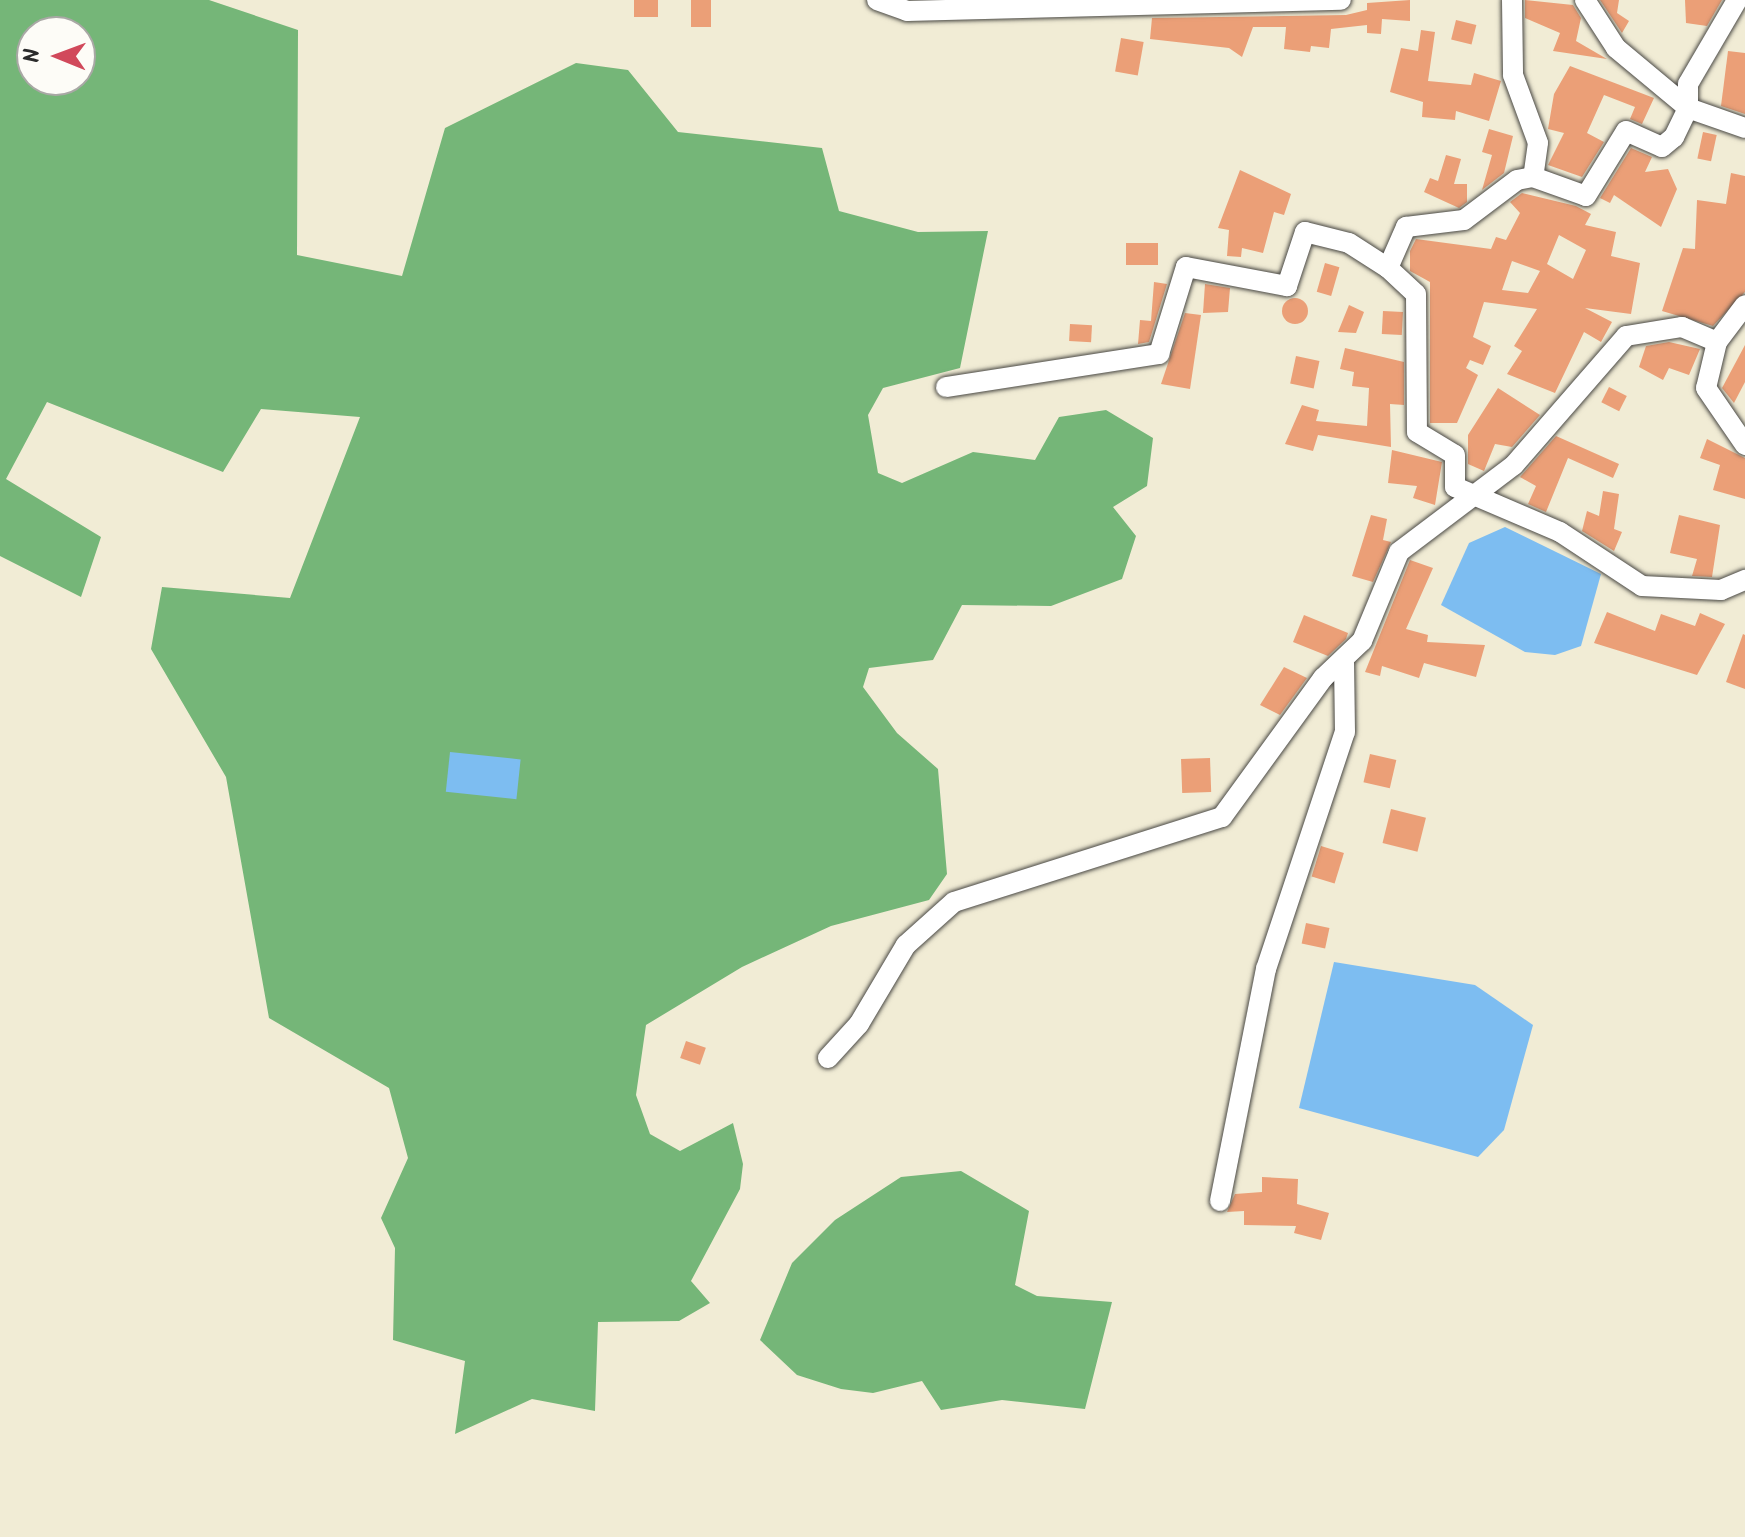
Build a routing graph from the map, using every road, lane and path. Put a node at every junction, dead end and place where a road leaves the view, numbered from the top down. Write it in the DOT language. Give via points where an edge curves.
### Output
graph roads {
  1 [pos="877,0"];
  2 [pos="1341,0"];
  3 [pos="1512,0"];
  4 [pos="1585,0"];
  5 [pos="1737,0"];
  6 [pos="1688,108"];
  7 [pos="1745,128"];
  8 [pos="1533,177"];
  9 [pos="1388,268"];
  10 [pos="1745,305"];
  11 [pos="1717,342"];
  12 [pos="946,387"];
  13 [pos="1745,445"];
  14 [pos="1745,580"];
  15 [pos="1344,663"];
  16 [pos="828,1058"];
  17 [pos="1220,1201"];
  1 -- 2 [label="street" via="907,11"];
  3 -- 8 [label="street" via="1513,75 1538,143"];
  4 -- 6 [label="street" via="1616,48"];
  5 -- 6 [label="street" via="1688,84"];
  6 -- 7 [label="street"];
  6 -- 8 [label="street" via="1662,147 1626,131 1586,196"];
  8 -- 9 [label="street" via="1464,220 1406,227"];
  9 -- 12 [label="street" via="1349,243 1305,232 1287,286 1186,267 1159,354"];
  9 -- 14 [label="street" via="1416,294 1417,432 1455,455 1455,487 1560,532 1642,586 1721,590"];
  10 -- 11 [label="street"];
  11 -- 13 [label="street" via="1706,388"];
  11 -- 15 [label="street" via="1682,327 1626,336 1514,465 1399,552 1381,603"];
  15 -- 16 [label="street" via="1323,678 1222,817 954,902 906,945 859,1024"];
  15 -- 17 [label="street" via="1345,732 1266,969"];
}
